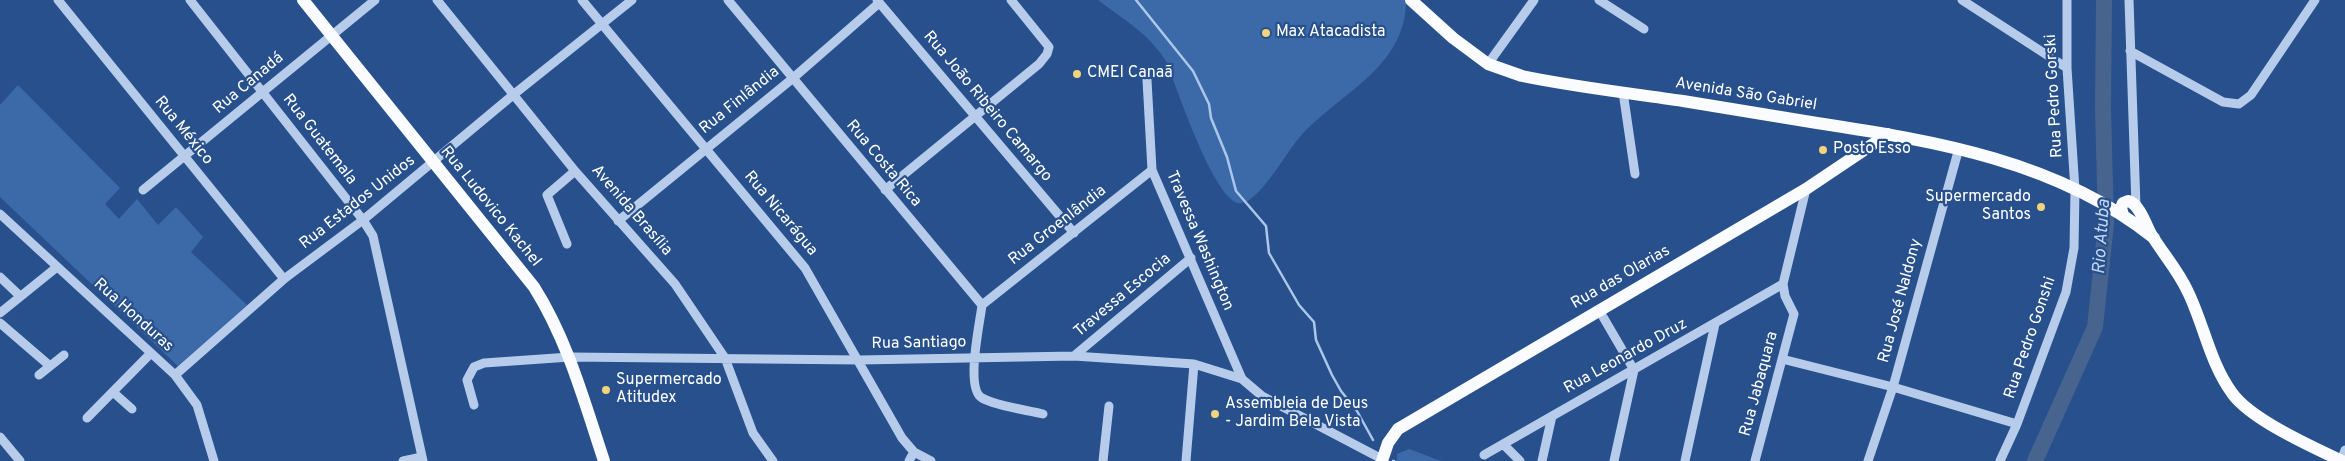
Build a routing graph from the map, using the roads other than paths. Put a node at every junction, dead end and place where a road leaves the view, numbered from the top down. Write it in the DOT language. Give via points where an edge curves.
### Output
graph roads {
  1 [pos="58,0"];
  2 [pos="190,0"];
  3 [pos="303,0"];
  4 [pos="375,0"];
  5 [pos="437,0"];
  6 [pos="582,0"];
  7 [pos="632,0"];
  8 [pos="728,0"];
  9 [pos="1011,0"];
  10 [pos="1411,0"];
  11 [pos="1534,0"];
  12 [pos="1599,0"];
  13 [pos="1962,0"];
  14 [pos="2067,0"];
  15 [pos="2129,0"];
  16 [pos="2314,0"];
  17 [pos="878,2"];
  18 [pos="602,24"];
  19 [pos="1644,29"];
  20 [pos="331,35"];
  21 [pos="2130,51"];
  22 [pos="1488,64"];
  23 [pos="2067,68"];
  24 [pos="792,79"];
  25 [pos="1147,80"];
  26 [pos="263,92"];
  27 [pos="1623,92"];
  28 [pos="513,95"];
  29 [pos="974,116"];
  30 [pos="1888,134"];
  31 [pos="1959,148"];
  32 [pos="706,149"];
  33 [pos="184,157"];
  34 [pos="433,163"];
  35 [pos="1152,170"];
  36 [pos="575,171"];
  37 [pos="1635,174"];
  38 [pos="1806,189"];
  39 [pos="143,190"];
  40 [pos="885,190"];
  41 [pos="2075,190"];
  42 [pos="2129,208"];
  43 [pos="0,214"];
  44 [pos="363,220"];
  45 [pos="618,221"];
  46 [pos="1074,233"];
  47 [pos="567,244"];
  48 [pos="1191,258"];
  49 [pos="57,267"];
  50 [pos="0,277"];
  51 [pos="284,279"];
  52 [pos="1783,284"];
  53 [pos="20,296"];
  54 [pos="982,305"];
  55 [pos="1599,310"];
  56 [pos="0,313"];
  57 [pos="0,323"];
  58 [pos="1715,324"];
  59 [pos="151,353"];
  60 [pos="64,355"];
  61 [pos="1074,356"];
  62 [pos="570,357"];
  63 [pos="725,358"];
  64 [pos="975,358"];
  65 [pos="1782,359"];
  66 [pos="860,360"];
  67 [pos="1194,364"];
  68 [pos="50,366"];
  69 [pos="1634,370"];
  70 [pos="39,375"];
  71 [pos="175,375"];
  72 [pos="1242,379"];
  73 [pos="1893,387"];
  74 [pos="114,392"];
  75 [pos="474,405"];
  76 [pos="1109,406"];
  77 [pos="132,409"];
  78 [pos="1043,414"];
  79 [pos="1552,416"];
  80 [pos="87,418"];
  81 [pos="2017,424"];
  82 [pos="0,437"];
  83 [pos="1503,444"];
  84 [pos="2345,450"];
  85 [pos="914,452"];
  86 [pos="1484,455"];
  87 [pos="422,459"];
  88 [pos="1382,460"];
  89 [pos="20,461"];
  90 [pos="214,461"];
  91 [pos="404,461"];
  92 [pos="604,461"];
  93 [pos="773,461"];
  94 [pos="909,461"];
  95 [pos="932,461"];
  96 [pos="1102,461"];
  97 [pos="1186,461"];
  98 [pos="1520,461"];
  99 [pos="1542,461"];
  100 [pos="1614,461"];
  101 [pos="1685,461"];
  102 [pos="1754,461"];
  103 [pos="1868,461"];
  104 [pos="2000,461"];
  105 [pos="2341,461"];
  1 -- 33 [label="street, Rua México"];
  2 -- 26 [label="street, Rua Guatemala"];
  3 -- 20 [label="main road, Rua Ludovico Kachel"];
  4 -- 20 [label="street, Rua Canadá"];
  5 -- 28 [label="street, Avenida Brasília"];
  6 -- 18 [label="street, Rua Nicarágua"];
  7 -- 18 [label="street, Rua Estados Unidos"];
  8 -- 24 [label="street, Rua Costa Rica"];
  9 -- 29 [label="street" via="1049,47 1047,54"];
  10 -- 22 [label="main road, Avenida São Gabriel"];
  11 -- 22 [label="street"];
  12 -- 19 [label="street"];
  13 -- 23 [label="street"];
  14 -- 23 [label="street, Rua Pedro Gorski"];
  15 -- 21 [label="street"];
  16 -- 21 [label="street" via="2251,95 2239,104 2223,102"];
  17 -- 24 [label="street, Rua Finlândia"];
  17 -- 29 [label="street, Rua João Ribeiro Camargo"];
  18 -- 28 [label="street, Rua Estados Unidos"];
  18 -- 32 [label="street, Rua Nicarágua"];
  20 -- 26 [label="street, Rua Canadá"];
  20 -- 34 [label="main road, Rua Ludovico Kachel"];
  21 -- 42 [label="street" via="2134,175"];
  22 -- 27 [label="main road, Avenida São Gabriel" via="1522,76"];
  23 -- 41 [label="street, Rua Pedro Gorski"];
  24 -- 32 [label="street, Rua Finlândia"];
  24 -- 40 [label="street, Rua Costa Rica"];
  25 -- 35 [label="street, Travessa Washington"];
  26 -- 33 [label="street, Rua Canadá"];
  26 -- 44 [label="street, Rua Guatemala"];
  27 -- 30 [label="main road, Avenida São Gabriel"];
  27 -- 37 [label="street"];
  28 -- 34 [label="street, Rua Estados Unidos"];
  28 -- 36 [label="street, Avenida Brasília"];
  29 -- 40 [label="street"];
  29 -- 46 [label="street, Rua João Ribeiro Camargo"];
  30 -- 31 [label="main road, Avenida São Gabriel"];
  30 -- 38 [label="main road, Rua das Olarias"];
  31 -- 41 [label="main road, Avenida São Gabriel" via="2030,170"];
  31 -- 73 [label="street, Rua José Naldony"];
  32 -- 45 [label="street, Rua Finlândia"];
  32 -- 66 [label="street, Rua Nicarágua" via="805,268"];
  33 -- 39 [label="street, Rua Canadá"];
  33 -- 51 [label="street, Rua México"];
  34 -- 44 [label="street, Rua Estados Unidos"];
  34 -- 62 [label="main road, Rua Ludovico Kachel" via="534,287"];
  35 -- 46 [label="street, Rua Groenlândia"];
  35 -- 48 [label="street, Travessa Washington"];
  36 -- 45 [label="street, Avenida Brasília"];
  36 -- 47 [label="street" via="547,195"];
  38 -- 52 [label="street"];
  38 -- 55 [label="main road, Rua das Olarias"];
  40 -- 54 [label="street, Rua Costa Rica"];
  41 -- 42 [label="main road, Avenida São Gabriel" via="2108,206"];
  41 -- 81 [label="street, Rua Pedro Gonshi" via="2074,248 2066,292"];
  42 -- 105 [label="main road" via="2172,263 2188,290 2219,371 2233,395 2283,431"];
  43 -- 49 [label="street, Rua Honduras"];
  44 -- 51 [label="street, Rua Estados Unidos"];
  44 -- 87 [label="street, Rua Guatemala" via="373,236"];
  45 -- 63 [label="street, Avenida Brasília" via="675,284"];
  46 -- 54 [label="street, Rua Groenlândia"];
  48 -- 61 [label="street, Travessa Escocia"];
  48 -- 72 [label="street, Travessa Washington"];
  49 -- 53 [label="street"];
  49 -- 59 [label="street, Rua Honduras"];
  50 -- 53 [label="street"];
  51 -- 71 [label="street, Rua Estados Unidos"];
  52 -- 58 [label="street, Rua Leonardo Druz"];
  52 -- 65 [label="street, Rua Jabaquara" via="1794,314"];
  53 -- 56 [label="street"];
  54 -- 64 [label="street"];
  55 -- 69 [label="street"];
  55 -- 88 [label="main road, Rua das Olarias" via="1398,429"];
  57 -- 68 [label="street"];
  58 -- 69 [label="street, Rua Leonardo Druz"];
  58 -- 101 [label="street"];
  59 -- 71 [label="street, Rua Honduras"];
  59 -- 74 [label="street"];
  60 -- 68 [label="street"];
  61 -- 64 [label="street, Rua Santiago"];
  61 -- 67 [label="street, Rua Santiago"];
  62 -- 63 [label="street, Rua Santiago"];
  62 -- 75 [label="street, Rua Santiago" via="484,363 474,367 467,380"];
  62 -- 92 [label="main road, Rua Ludovico Kachel"];
  63 -- 66 [label="street, Rua Santiago"];
  63 -- 93 [label="street, Avenida Brasília" via="753,433"];
  64 -- 66 [label="street, Rua Santiago"];
  64 -- 78 [label="street" via="974,388 981,398"];
  65 -- 73 [label="street"];
  65 -- 102 [label="street, Rua Jabaquara"];
  66 -- 85 [label="street, Rua Nicarágua" via="902,438"];
  67 -- 72 [label="street, Rua Santiago"];
  67 -- 97 [label="street"];
  68 -- 70 [label="street"];
  69 -- 79 [label="street, Rua Leonardo Druz"];
  69 -- 100 [label="street"];
  71 -- 90 [label="street, Rua Honduras" via="198,405"];
  72 -- 88 [label="street, Rua Santiago" via="1262,396"];
  73 -- 81 [label="street"];
  73 -- 103 [label="street, Rua José Naldony"];
  74 -- 77 [label="street"];
  74 -- 80 [label="street"];
  76 -- 96 [label="street"];
  79 -- 83 [label="street, Rua Leonardo Druz"];
  79 -- 99 [label="street"];
  81 -- 104 [label="street, Rua Pedro Gonshi"];
  82 -- 89 [label="street"];
  83 -- 86 [label="street, Rua Leonardo Druz"];
  83 -- 98 [label="street"];
  84 -- 105 [label="street"];
  85 -- 94 [label="street"];
  85 -- 95 [label="street, Rua Nicarágua"];
  87 -- 91 [label="street"];
}
